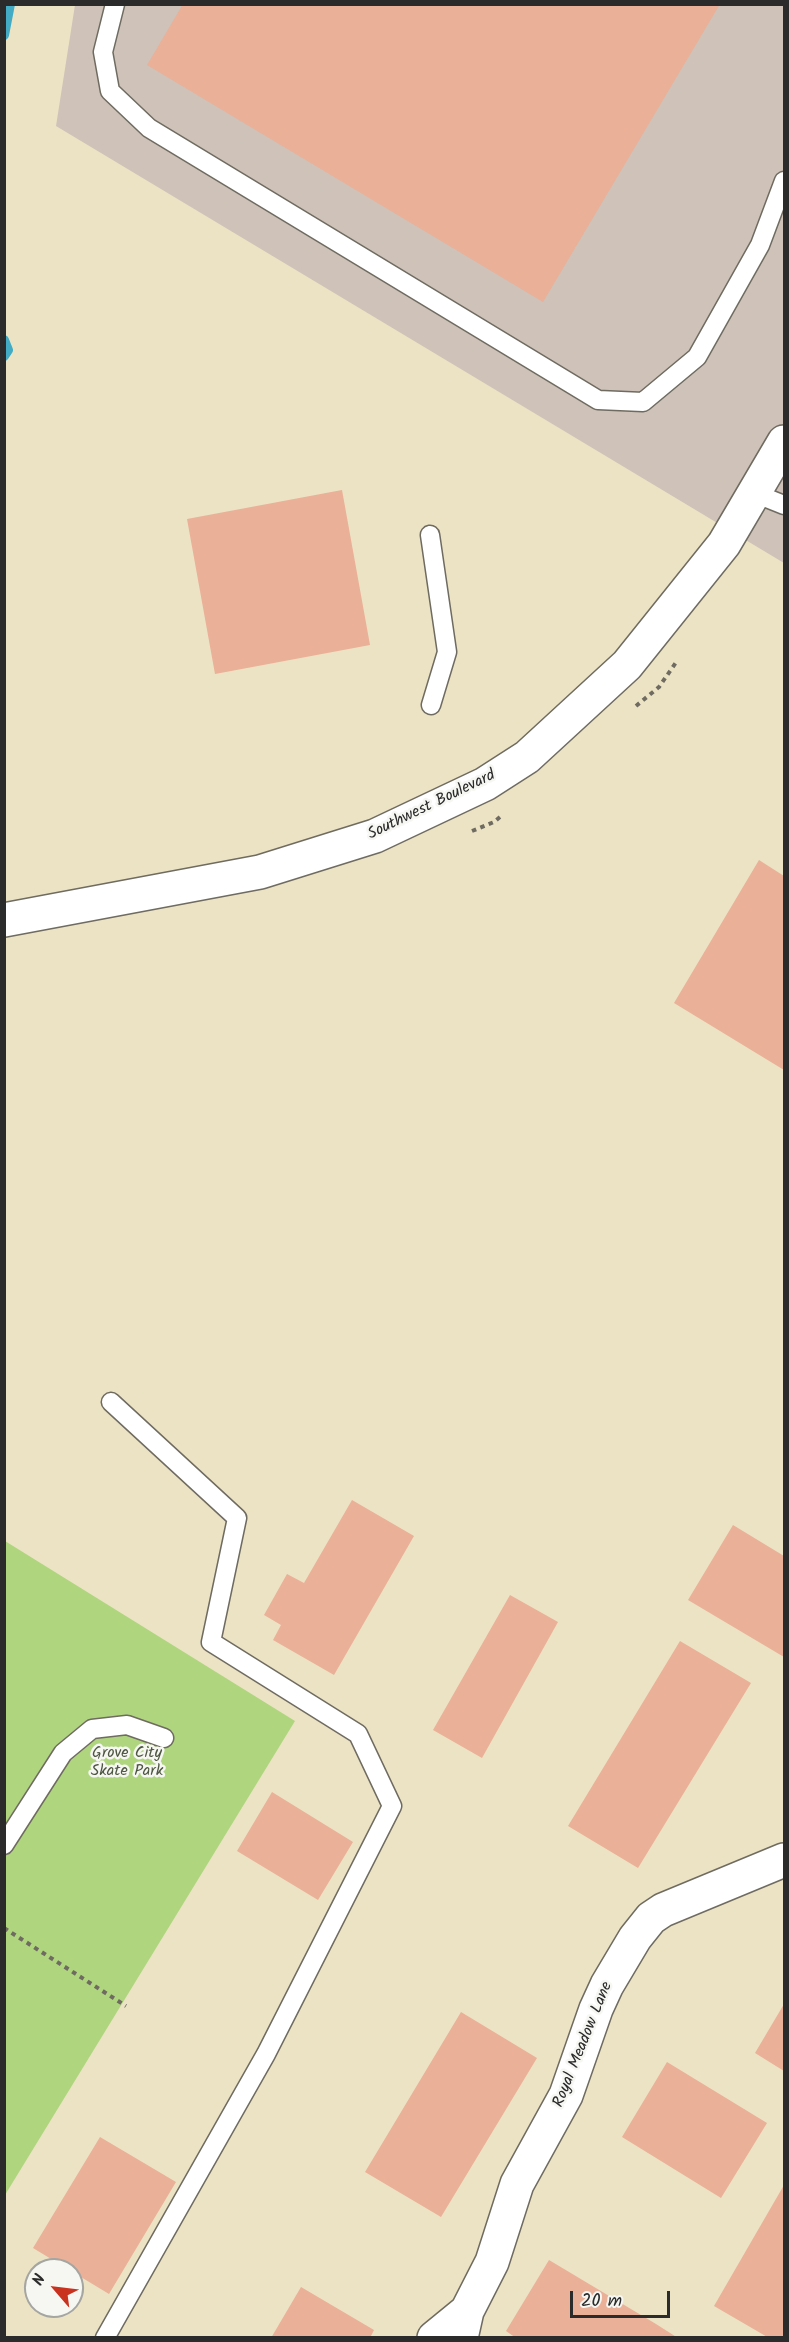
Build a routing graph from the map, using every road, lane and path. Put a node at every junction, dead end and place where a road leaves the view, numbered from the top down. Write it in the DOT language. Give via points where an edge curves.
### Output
graph roads {
  1 [pos="114,4"];
  2 [pos="784,182"];
  3 [pos="784,442"];
  4 [pos="754,493"];
  5 [pos="784,505"];
  6 [pos="430,535"];
  7 [pos="431,705"];
  8 [pos="4,920"];
  9 [pos="111,1402"];
  10 [pos="164,1738"];
  11 [pos="4,1845"];
  12 [pos="784,1860"];
  13 [pos="4,1928"];
  14 [pos="126,2006"];
  15 [pos="464,2324"];
  16 [pos="105,2337"];
  17 [pos="434,2337"];
  1 -- 2 [label="lane" via="104,52 110,91 149,128 598,400 643,402 697,357 760,245"];
  3 -- 4 [label="street, Southwest Boulevard"];
  4 -- 5 [label="lane"];
  4 -- 8 [label="street, Southwest Boulevard" via="724,544 627,665 527,757 485,784 375,836 260,872"];
  6 -- 7 [label="lane" via="447,652"];
  9 -- 16 [label="lane" via="237,1518 211,1642 358,1734 393,1806 266,2054"];
  10 -- 11 [label="lane" via="127,1725 92,1729 63,1753"];
  12 -- 15 [label="street, Royal Meadow Lane" via="663,1910 635,1938 599,2001 566,2094 517,2184 492,2262"];
  13 -- 14 [label="path"];
  15 -- 17 [label="street, Royal Meadow Lane"];
}
